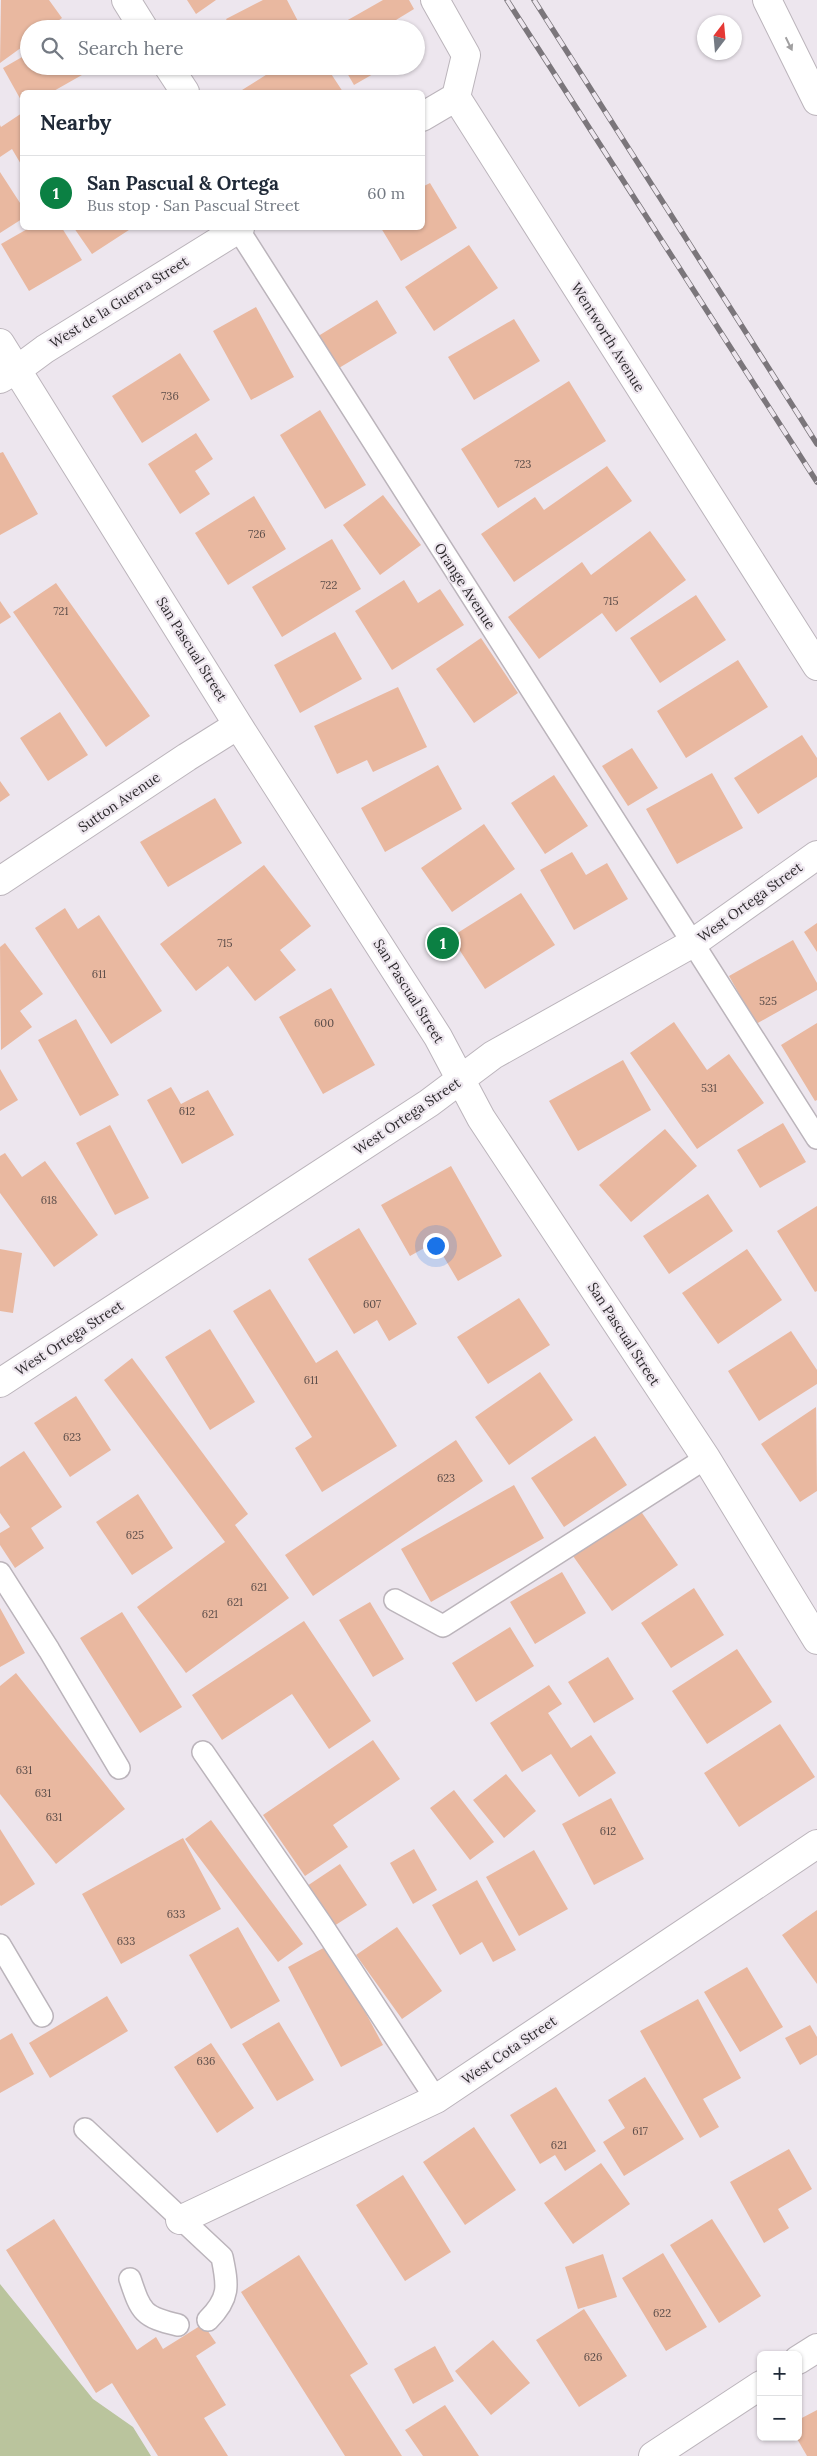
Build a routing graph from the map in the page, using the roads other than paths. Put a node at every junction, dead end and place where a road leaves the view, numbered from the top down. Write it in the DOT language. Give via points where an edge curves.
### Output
graph roads {
  1 [pos="126,0"];
  2 [pos="435,0"];
  3 [pos="767,0"];
  4 [pos="138,20"];
  5 [pos="174,75"];
  6 [pos="184,90"];
  7 [pos="456,97"];
  8 [pos="817,102"];
  9 [pos="425,115"];
  10 [pos="236,230"];
  11 [pos="240,230"];
  12 [pos="0,343"];
  13 [pos="9,374"];
  14 [pos="817,666"];
  15 [pos="238,725"];
  16 [pos="817,855"];
  17 [pos="0,881"];
  18 [pos="693,943"];
  19 [pos="462,1079"];
  20 [pos="817,1138"];
  21 [pos="0,1383"];
  22 [pos="706,1458"];
  23 [pos="0,1574"];
  24 [pos="395,1600"];
  25 [pos="817,1640"];
  26 [pos="203,1752"];
  27 [pos="119,1768"];
  28 [pos="817,1844"];
  29 [pos="0,1945"];
  30 [pos="42,2016"];
  31 [pos="436,2099"];
  32 [pos="85,2129"];
  33 [pos="180,2220"];
  34 [pos="130,2279"];
  35 [pos="208,2320"];
  36 [pos="178,2325"];
  37 [pos="817,2348"];
  38 [pos="802,2357"];
  39 [pos="757,2388"];
  40 [pos="653,2456"];
  1 -- 4 [label="main road"];
  2 -- 7 [label="main road" via="466,55"];
  3 -- 8 [label="main road, one-way"];
  5 -- 6 [label="main road"];
  7 -- 9 [label="main road"];
  7 -- 14 [label="main road, Wentworth Avenue"];
  10 -- 13 [label="main road, West de la Guerra Street"];
  11 -- 18 [label="lane, Orange Avenue"];
  12 -- 13 [label="main road, San Pascual Street"];
  13 -- 15 [label="main road, San Pascual Street"];
  15 -- 17 [label="main road, Sutton Avenue"];
  15 -- 19 [label="main road, San Pascual Street"];
  16 -- 18 [label="main road, West Ortega Street"];
  18 -- 19 [label="main road, West Ortega Street" via="509,1046"];
  18 -- 20 [label="lane, Orange Avenue"];
  19 -- 21 [label="main road, West Ortega Street"];
  19 -- 22 [label="main road, San Pascual Street" via="481,1118"];
  22 -- 24 [label="lane" via="443,1626"];
  22 -- 25 [label="main road, San Pascual Street"];
  23 -- 27 [label="lane"];
  26 -- 31 [label="lane"];
  28 -- 31 [label="main road, West Cota Street"];
  29 -- 30 [label="lane"];
  31 -- 33 [label="main road, West Cota Street"];
  32 -- 33 [label="lane"];
  33 -- 35 [label="lane" via="222,2257 227,2281 222,2306"];
  34 -- 36 [label="lane" via="138,2304 154,2319"];
  37 -- 38 [label="main road"];
  39 -- 40 [label="main road"];
}
